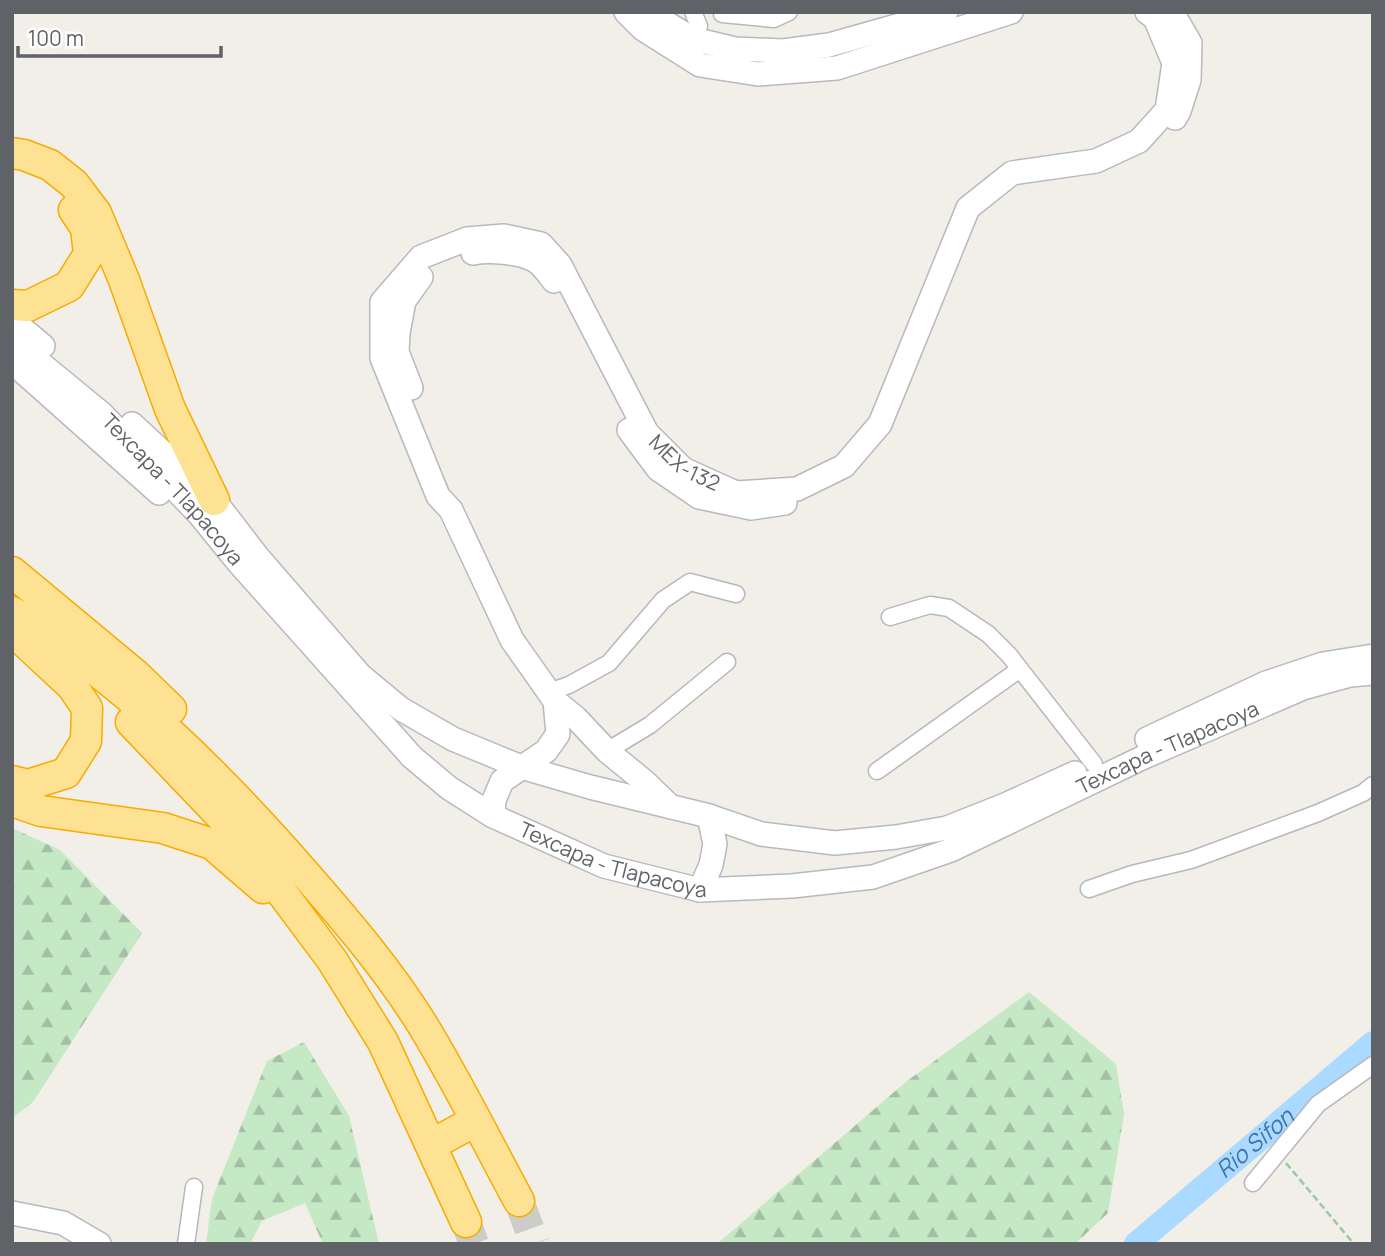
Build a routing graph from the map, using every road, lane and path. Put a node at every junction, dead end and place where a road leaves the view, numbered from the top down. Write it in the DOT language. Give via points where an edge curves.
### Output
graph roads {
  1 [pos="626,12"];
  2 [pos="648,12"];
  3 [pos="789,12"];
  4 [pos="946,12"];
  5 [pos="1011,12"];
  6 [pos="1147,12"];
  7 [pos="1172,12"];
  8 [pos="722,13"];
  9 [pos="695,26"];
  10 [pos="700,65"];
  11 [pos="12,153"];
  12 [pos="12,169"];
  13 [pos="12,305"];
  14 [pos="12,320"];
  15 [pos="12,340"];
  16 [pos="12,362"];
  17 [pos="214,500"];
  18 [pos="451,510"];
  19 [pos="237,562"];
  20 [pos="12,572"];
  21 [pos="736,594"];
  22 [pos="890,617"];
  23 [pos="14,626"];
  24 [pos="1373,656"];
  25 [pos="727,662"];
  26 [pos="1020,669"];
  27 [pos="1373,673"];
  28 [pos="552,696"];
  29 [pos="607,751"];
  30 [pos="1094,764"];
  31 [pos="521,767"];
  32 [pos="877,771"];
  33 [pos="12,781"];
  34 [pos="1373,785"];
  35 [pos="12,801"];
  36 [pos="671,807"];
  37 [pos="493,816"];
  38 [pos="709,816"];
  39 [pos="1089,889"];
  40 [pos="700,890"];
  41 [pos="310,930"];
  42 [pos="358,934"];
  43 [pos="1373,1065"];
  44 [pos="475,1121"];
  45 [pos="431,1145"];
  46 [pos="1278,1153"];
  47 [pos="1253,1183"];
  48 [pos="194,1187"];
  49 [pos="519,1201"];
  50 [pos="12,1213"];
  51 [pos="466,1222"];
  52 [pos="99,1244"];
  53 [pos="186,1244"];
  54 [pos="1354,1244"];
  1 -- 10 [label="main road" via="643,29"];
  2 -- 9 [label="main road"];
  3 -- 8 [label="street" via="774,19"];
  4 -- 9 [label="main road" via="829,46 783,51 735,49"];
  5 -- 10 [label="main road" via="837,68 758,74"];
  6 -- 18 [label="main road, MEX-132" via="1155,18 1174,63 1167,110 1139,141 1096,161 1012,173 968,208 880,424 844,466 797,489 736,493 683,470 648,433 560,265 541,244 504,236 467,239 421,257 382,302 382,358 438,496"];
  7 -- 18 [label="main road, MEX-132" via="1190,43 1189,80 1179,111 1150,151 1107,171 1016,187 981,213 886,440 853,475 804,501 751,508 699,497 658,469 632,436 555,282 535,260 486,250 452,257 425,271 404,301 397,352 452,492"];
  8 -- 9 [label="street"];
  9 -- 10 [label="street"];
  11 -- 17 [label="highway" via="50,165 74,184 96,213 170,409"];
  12 -- 13 [label="highway" via="27,171 64,194 86,228 89,254 69,286 28,306"];
  14 -- 17 [label="main road, Texcapa - Tlapacoya"];
  15 -- 19 [label="main road, Texcapa - Tlapacoya" via="102,414 199,514"];
  16 -- 19 [label="main road"];
  17 -- 31 [label="main road, Texcapa - Tlapacoya" via="360,675 401,709 453,739"];
  18 -- 28 [label="main road, MEX-132" via="512,640"];
  19 -- 37 [label="main road, Texcapa - Tlapacoya" via="412,757"];
  20 -- 42 [label="highway" via="137,676 248,787 342,905"];
  21 -- 28 [label="street" via="690,582 663,600 609,663"];
  22 -- 26 [label="street" via="930,605 949,608 988,634"];
  23 -- 33 [label="highway" via="87,708 86,741 66,773 28,785"];
  23 -- 41 [label="highway" via="108,698 238,834"];
  23 -- 42 [label="highway" via="78,656 178,740 234,795"];
  24 -- 30 [label="main road, Texcapa - Tlapacoya" via="1323,664 1266,682"];
  25 -- 29 [label="street" via="650,725"];
  26 -- 30 [label="street"];
  26 -- 32 [label="street"];
  27 -- 40 [label="main road, Texcapa - Tlapacoya" via="1303,688 1144,757 951,850 873,877"];
  28 -- 29 [label="main road, MEX-132"];
  28 -- 31 [label="main road" via="558,734 546,751"];
  29 -- 36 [label="main road, MEX-132"];
  30 -- 38 [label="main road, Texcapa - Tlapacoya" via="947,828 896,837 835,843 761,834"];
  31 -- 36 [label="main road, Texcapa - Tlapacoya"];
  31 -- 37 [label="main road" via="502,781"];
  34 -- 39 [label="street" via="1318,813 1191,860"];
  35 -- 41 [label="highway" via="41,811 163,828 212,844"];
  36 -- 38 [label="main road, Texcapa - Tlapacoya"];
  37 -- 40 [label="main road, Texcapa - Tlapacoya" via="604,866"];
  38 -- 40 [label="main road" via="715,844"];
  41 -- 45 [label="highway" via="383,1042"];
  42 -- 44 [label="highway" via="421,1023"];
  43 -- 46 [label="street" via="1318,1104"];
  44 -- 45 [label="highway"];
  44 -- 49 [label="highway"];
  45 -- 51 [label="highway"];
  46 -- 47 [label="street"];
  46 -- 54 [label="path"];
  48 -- 53 [label="street"];
  50 -- 52 [label="main road" via="63,1223"];
}
